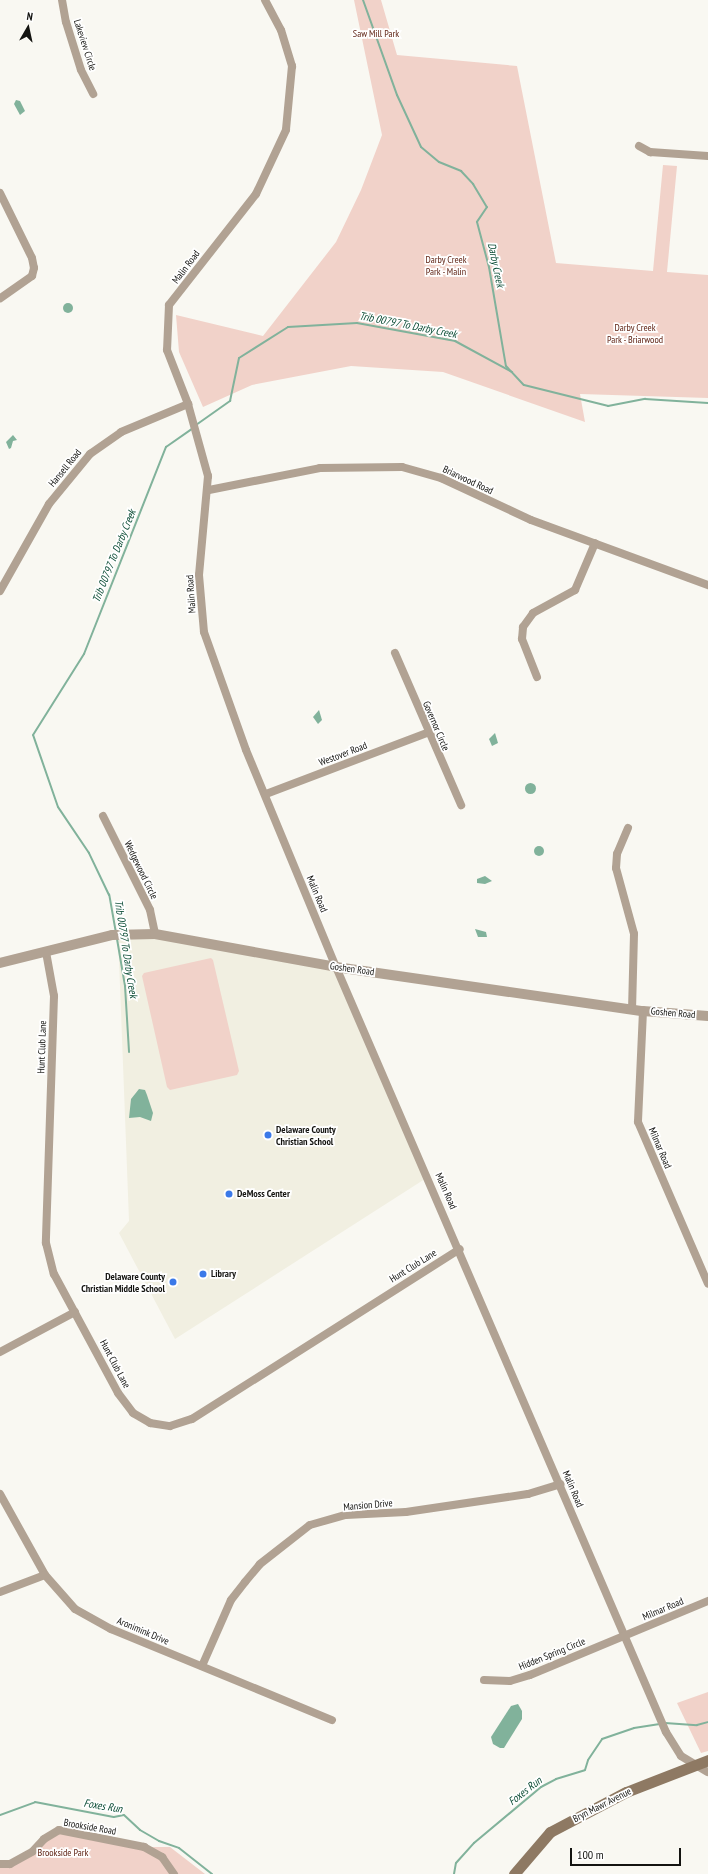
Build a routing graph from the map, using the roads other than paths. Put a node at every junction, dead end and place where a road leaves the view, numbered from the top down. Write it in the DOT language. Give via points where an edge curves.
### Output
graph roads {
  1 [pos="62,0"];
  2 [pos="265,0"];
  3 [pos="93,94"];
  4 [pos="639,146"];
  5 [pos="708,156"];
  6 [pos="0,193"];
  7 [pos="3,213"];
  8 [pos="0,298"];
  9 [pos="188,404"];
  10 [pos="209,490"];
  11 [pos="595,543"];
  12 [pos="708,585"];
  13 [pos="0,591"];
  14 [pos="395,653"];
  15 [pos="537,677"];
  16 [pos="427,733"];
  17 [pos="266,794"];
  18 [pos="461,805"];
  19 [pos="103,816"];
  20 [pos="628,828"];
  21 [pos="155,934"];
  22 [pos="46,952"];
  23 [pos="0,963"];
  24 [pos="336,967"];
  25 [pos="632,1009"];
  26 [pos="643,1011"];
  27 [pos="708,1016"];
  28 [pos="460,1249"];
  29 [pos="708,1284"];
  30 [pos="75,1312"];
  31 [pos="0,1352"];
  32 [pos="560,1484"];
  33 [pos="0,1494"];
  34 [pos="45,1575"];
  35 [pos="0,1592"];
  36 [pos="708,1601"];
  37 [pos="625,1636"];
  38 [pos="202,1666"];
  39 [pos="484,1680"];
  40 [pos="332,1720"];
  41 [pos="708,1760"];
  42 [pos="694,1764"];
  43 [pos="708,1772"];
  44 [pos="0,1864"];
  45 [pos="174,1874"];
  46 [pos="514,1874"];
  1 -- 3 [label="street, Lakeview Circle" via="81,70"];
  2 -- 9 [label="street, Malin Road" via="280,30 292,66 286,130 256,194 170,305 166,350"];
  4 -- 5 [label="street" via="650,152"];
  6 -- 7 [label="street"];
  7 -- 8 [label="street" via="32,258 34,272"];
  9 -- 10 [label="street, Malin Road" via="204,460"];
  9 -- 13 [label="street, Hansell Road" via="121,432 90,454 49,504"];
  10 -- 11 [label="street, Briarwood Road" via="320,468 402,467 441,478 531,520"];
  10 -- 17 [label="street, Malin Road" via="199,575 204,632 246,750"];
  11 -- 12 [label="street, Briarwood Road"];
  11 -- 15 [label="street" via="575,590 532,613 523,627 522,639"];
  14 -- 16 [label="street, Governor Circle"];
  16 -- 17 [label="street, Westover Road"];
  16 -- 18 [label="street, Governor Circle"];
  17 -- 24 [label="street, Malin Road"];
  19 -- 21 [label="street, Wedgewood Circle" via="150,910"];
  20 -- 25 [label="street" via="617,854 616,868 634,934"];
  21 -- 22 [label="street, Goshen Road" via="115,934"];
  21 -- 24 [label="street, Goshen Road"];
  22 -- 23 [label="street, Goshen Road"];
  22 -- 30 [label="street, Hunt Club Lane" via="54,996 46,1243 54,1274"];
  24 -- 25 [label="street, Goshen Road"];
  24 -- 28 [label="street, Malin Road"];
  25 -- 26 [label="street, Goshen Road"];
  26 -- 27 [label="street, Goshen Road"];
  26 -- 29 [label="street, Milmar Road" via="638,1122"];
  28 -- 30 [label="street, Hunt Club Lane" via="192,1419 170,1426 150,1423 133,1413"];
  28 -- 32 [label="street, Malin Road"];
  30 -- 31 [label="street"];
  32 -- 37 [label="street, Malin Road"];
  32 -- 38 [label="street, Mansion Drive" via="528,1494 406,1512 346,1515 310,1525 260,1564 244,1582 231,1600"];
  33 -- 34 [label="street, Aronimink Drive"];
  34 -- 35 [label="street"];
  34 -- 38 [label="street, Aronimink Drive" via="75,1609 111,1629"];
  36 -- 37 [label="street, Milmar Road"];
  37 -- 39 [label="street, Hidden Spring Circle" via="530,1675 510,1681"];
  37 -- 42 [label="street, Malin Road" via="665,1728 681,1756"];
  38 -- 40 [label="street, Aronimink Drive"];
  41 -- 42 [label="main road, Bryn Mawr Avenue"];
  42 -- 43 [label="street, Malin Road"];
  42 -- 46 [label="main road, Bryn Mawr Avenue" via="626,1792 550,1832"];
  44 -- 45 [label="street, Brookside Road" via="10,1864 33,1851 59,1830 144,1847 162,1857"];
}
